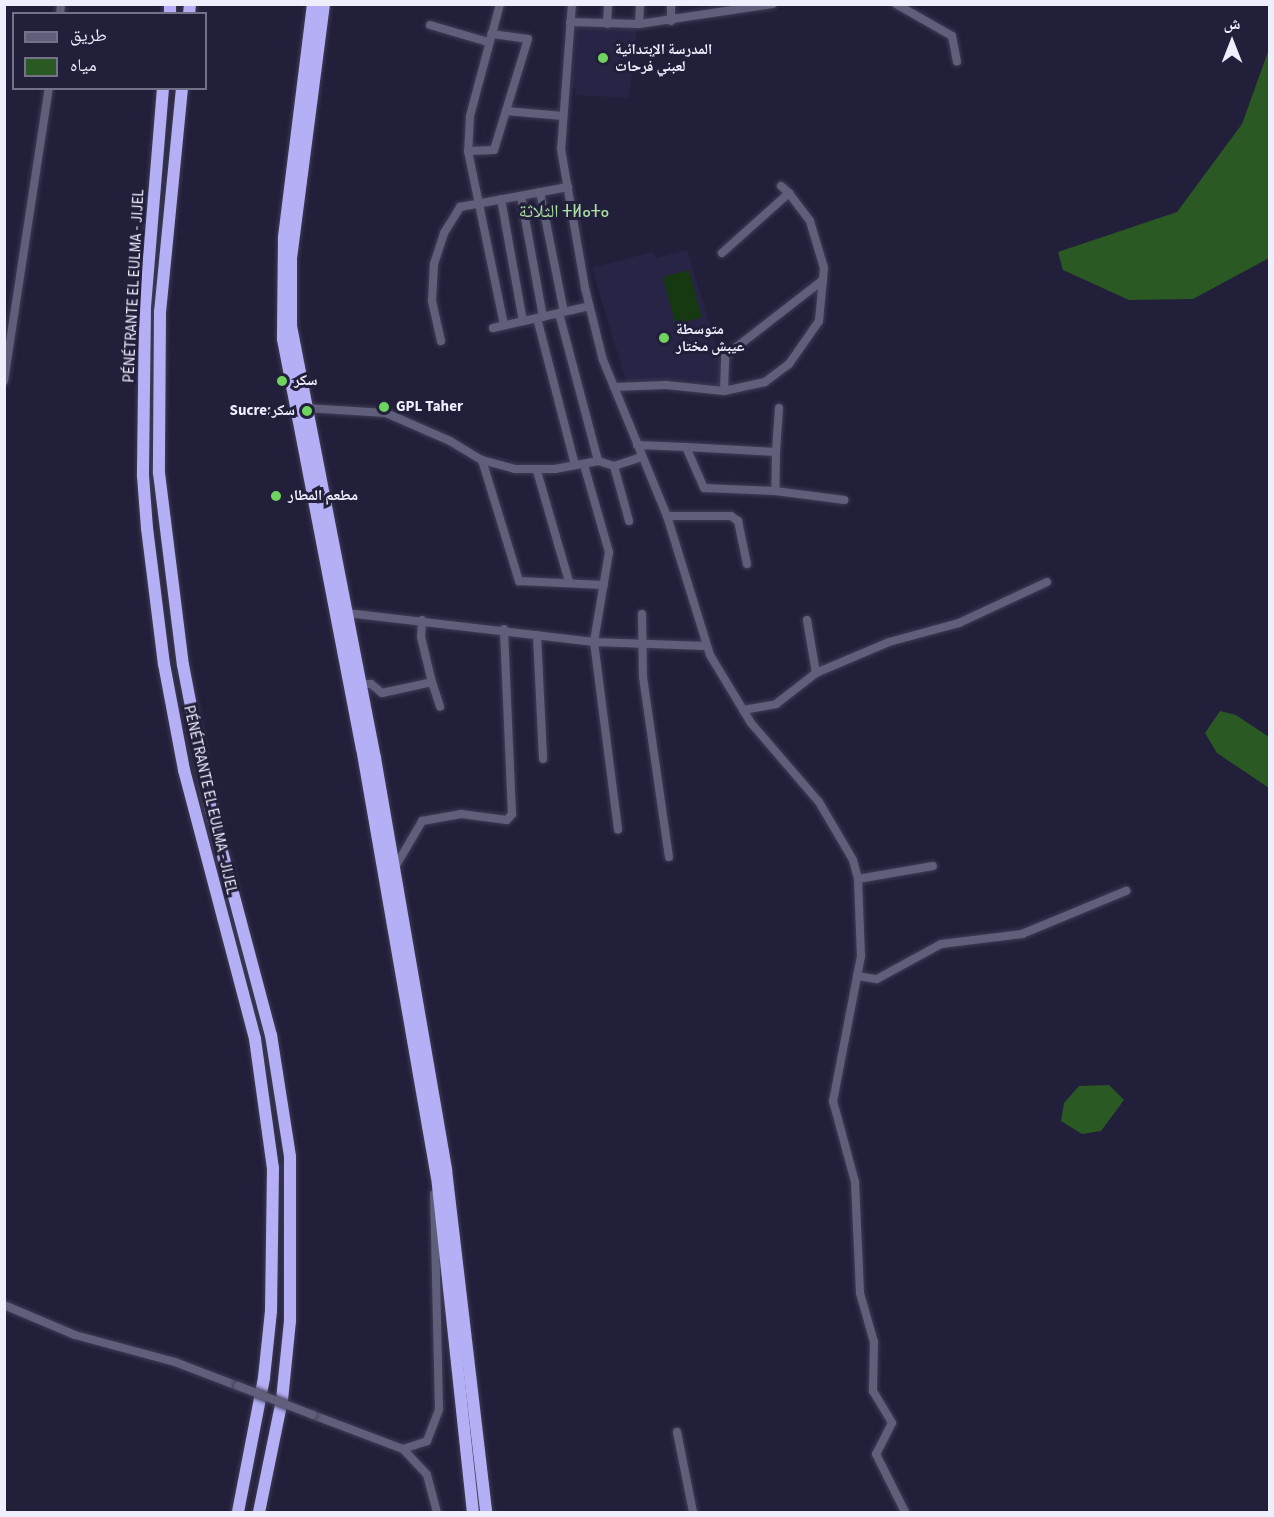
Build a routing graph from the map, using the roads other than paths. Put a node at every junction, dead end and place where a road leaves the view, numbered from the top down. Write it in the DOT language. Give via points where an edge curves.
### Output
graph roads {
  1 [pos="313,4"];
  2 [pos="324,4"];
  3 [pos="500,4"];
  4 [pos="572,4"];
  5 [pos="608,4"];
  6 [pos="640,4"];
  7 [pos="671,4"];
  8 [pos="706,4"];
  9 [pos="773,4"];
  10 [pos="896,4"];
  11 [pos="706,16"];
  12 [pos="671,21"];
  13 [pos="570,22"];
  14 [pos="607,24"];
  15 [pos="639,24"];
  16 [pos="430,25"];
  17 [pos="489,38"];
  18 [pos="957,62"];
  19 [pos="49,90"];
  20 [pos="163,90"];
  21 [pos="182,90"];
  22 [pos="506,111"];
  23 [pos="563,116"];
  24 [pos="468,151"];
  25 [pos="781,186"];
  26 [pos="568,187"];
  27 [pos="540,192"];
  28 [pos="789,193"];
  29 [pos="521,196"];
  30 [pos="501,199"];
  31 [pos="479,203"];
  32 [pos="722,253"];
  33 [pos="823,280"];
  34 [pos="590,306"];
  35 [pos="561,313"];
  36 [pos="540,317"];
  37 [pos="523,321"];
  38 [pos="504,326"];
  39 [pos="493,328"];
  40 [pos="441,340"];
  41 [pos="4,381"];
  42 [pos="614,387"];
  43 [pos="724,391"];
  44 [pos="305,408"];
  45 [pos="779,408"];
  46 [pos="637,445"];
  47 [pos="686,447"];
  48 [pos="776,452"];
  49 [pos="641,457"];
  50 [pos="482,460"];
  51 [pos="598,461"];
  52 [pos="580,465"];
  53 [pos="614,466"];
  54 [pos="537,471"];
  55 [pos="775,491"];
  56 [pos="844,500"];
  57 [pos="667,516"];
  58 [pos="629,521"];
  59 [pos="747,564"];
  60 [pos="569,582"];
  61 [pos="1047,582"];
  62 [pos="604,585"];
  63 [pos="347,613"];
  64 [pos="642,614"];
  65 [pos="422,620"];
  66 [pos="807,620"];
  67 [pos="504,628"];
  68 [pos="537,635"];
  69 [pos="594,642"];
  70 [pos="640,646"];
  71 [pos="706,646"];
  72 [pos="816,673"];
  73 [pos="432,682"];
  74 [pos="361,684"];
  75 [pos="440,707"];
  76 [pos="743,710"];
  77 [pos="543,759"];
  78 [pos="618,829"];
  79 [pos="669,857"];
  80 [pos="933,866"];
  81 [pos="394,869"];
  82 [pos="858,879"];
  83 [pos="1125,891"];
  84 [pos="857,976"];
  85 [pos="437,1176"];
  86 [pos="4,1305"];
  87 [pos="677,1432"];
  88 [pos="403,1449"];
  89 [pos="238,1512"];
  90 [pos="259,1512"];
  91 [pos="436,1512"];
  92 [pos="473,1512"];
  93 [pos="486,1512"];
  94 [pos="693,1512"];
  95 [pos="905,1512"];
  1 -- 85 [label="highway" via="284,238 283,339 360,737"];
  2 -- 44 [label="highway" via="291,258 291,326"];
  3 -- 17 [label="street"];
  4 -- 13 [label="street"];
  5 -- 14 [label="street"];
  6 -- 15 [label="street"];
  7 -- 12 [label="street"];
  8 -- 11 [label="street"];
  9 -- 11 [label="street"];
  10 -- 18 [label="street" via="952,36"];
  11 -- 12 [label="street"];
  12 -- 15 [label="street"];
  13 -- 14 [label="street"];
  13 -- 23 [label="street"];
  14 -- 15 [label="street"];
  16 -- 17 [label="street"];
  17 -- 22 [label="street" via="528,39"];
  17 -- 24 [label="street" via="470,116"];
  19 -- 41 [label="street"];
  20 -- 89 [label="highway, PÉNÉTRANTE EL EULMA - JIJEL" via="145,307 143,465 147,528 164,664 184,770 255,1039 273,1168 266,1367"];
  21 -- 90 [label="highway, PÉNÉTRANTE EL EULMA - JIJEL" via="160,311 159,473 187,687 211,810 271,1035 290,1157 294,1228 282,1400"];
  22 -- 23 [label="street"];
  22 -- 24 [label="street" via="494,150"];
  23 -- 26 [label="street" via="561,149"];
  24 -- 31 [label="street"];
  25 -- 28 [label="street"];
  26 -- 27 [label="street"];
  26 -- 34 [label="street"];
  27 -- 29 [label="street"];
  27 -- 35 [label="street"];
  28 -- 32 [label="street"];
  28 -- 33 [label="street" via="810,221 824,268"];
  29 -- 30 [label="street"];
  29 -- 36 [label="street"];
  30 -- 31 [label="street"];
  30 -- 37 [label="street"];
  31 -- 38 [label="street"];
  31 -- 40 [label="street" via="460,207 444,233 434,264 432,301"];
  33 -- 43 [label="street" via="725,356"];
  33 -- 43 [label="street" via="819,321 789,364 765,382"];
  34 -- 35 [label="street"];
  34 -- 42 [label="street"];
  35 -- 36 [label="street"];
  35 -- 51 [label="street"];
  36 -- 37 [label="street"];
  36 -- 52 [label="street"];
  37 -- 38 [label="street"];
  38 -- 39 [label="street"];
  42 -- 43 [label="street" via="666,385"];
  42 -- 46 [label="street"];
  44 -- 50 [label="street" via="386,413"];
  44 -- 63 [label="highway"];
  45 -- 48 [label="street"];
  46 -- 47 [label="street"];
  46 -- 49 [label="street"];
  47 -- 48 [label="street"];
  47 -- 55 [label="street" via="704,488"];
  48 -- 55 [label="street"];
  49 -- 53 [label="street"];
  49 -- 57 [label="street"];
  50 -- 54 [label="street"];
  50 -- 60 [label="street" via="519,581"];
  51 -- 52 [label="street"];
  51 -- 53 [label="street"];
  52 -- 54 [label="street"];
  52 -- 62 [label="street" via="609,552"];
  53 -- 58 [label="street"];
  54 -- 60 [label="street"];
  55 -- 56 [label="street"];
  57 -- 59 [label="street" via="731,516 738,521"];
  57 -- 71 [label="street"];
  60 -- 62 [label="street"];
  61 -- 72 [label="street" via="959,623 889,642"];
  62 -- 69 [label="street"];
  63 -- 65 [label="street"];
  63 -- 74 [label="highway"];
  64 -- 70 [label="street"];
  65 -- 67 [label="street"];
  65 -- 73 [label="street" via="421,637"];
  66 -- 72 [label="street"];
  67 -- 68 [label="street"];
  67 -- 81 [label="street" via="512,814 507,820 461,814 422,821"];
  68 -- 69 [label="street"];
  68 -- 77 [label="street"];
  69 -- 70 [label="street"];
  69 -- 78 [label="street"];
  70 -- 71 [label="street"];
  70 -- 79 [label="street"];
  71 -- 76 [label="street"];
  72 -- 76 [label="street" via="776,704"];
  73 -- 74 [label="street" via="382,693 371,684"];
  73 -- 75 [label="street"];
  74 -- 81 [label="highway"];
  76 -- 82 [label="street" via="819,802 853,860"];
  80 -- 82 [label="street"];
  81 -- 93 [label="highway" via="460,1261"];
  82 -- 84 [label="street" via="862,938"];
  83 -- 84 [label="street" via="1022,934 941,944 877,979"];
  84 -- 95 [label="street" via="833,1101 855,1182 860,1293 874,1342 873,1391 892,1424 875,1451"];
  85 -- 88 [label="street" via="434,1227 439,1409 427,1441"];
  85 -- 92 [label="highway"];
  86 -- 88 [label="street, bridge" via="75,1335 175,1362"];
  87 -- 94 [label="street"];
  88 -- 91 [label="street" via="427,1475"];
}
